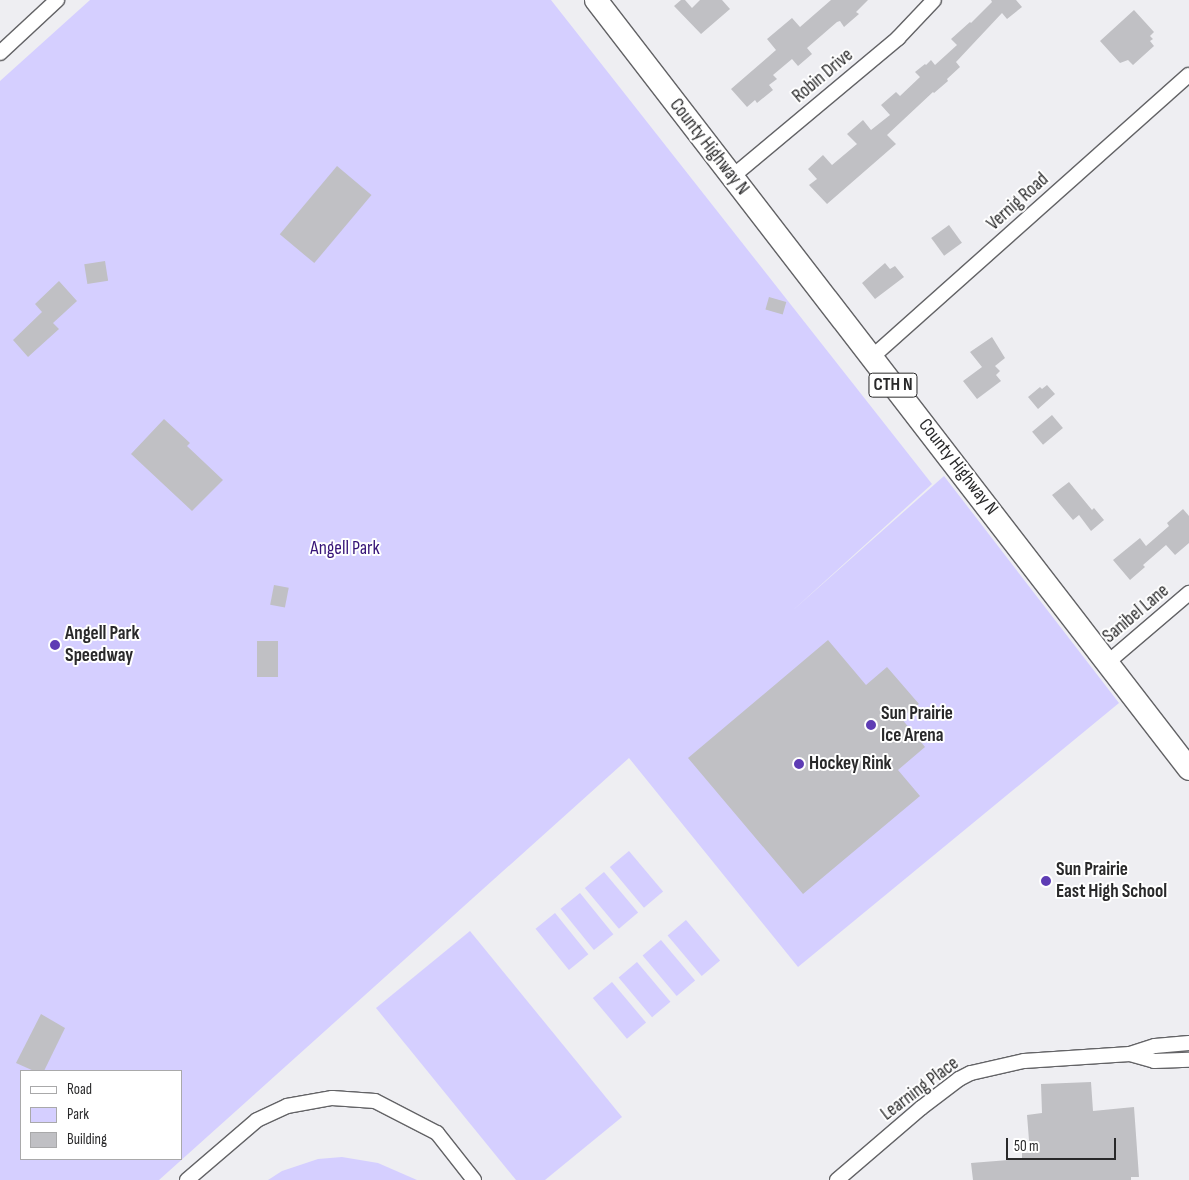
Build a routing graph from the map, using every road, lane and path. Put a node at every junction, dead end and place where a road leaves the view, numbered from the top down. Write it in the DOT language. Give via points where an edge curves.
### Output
graph roads {
  1 [pos="57,0"];
  2 [pos="934,0"];
  3 [pos="605,3"];
  4 [pos="0,53"];
  5 [pos="1189,75"];
  6 [pos="732,177"];
  7 [pos="872,358"];
  8 [pos="1189,593"];
  9 [pos="1107,662"];
  10 [pos="1189,769"];
  11 [pos="1189,1043"];
  12 [pos="1130,1054"];
  13 [pos="1189,1060"];
  14 [pos="187,1180"];
  15 [pos="474,1180"];
  16 [pos="837,1180"];
  1 -- 4 [label="street"];
  2 -- 6 [label="street, Robin Drive" via="898,38"];
  3 -- 6 [label="main road, County Highway N / CTH N"];
  5 -- 7 [label="street, Vernig Road"];
  6 -- 7 [label="main road, County Highway N / CTH N"];
  7 -- 9 [label="main road, County Highway N / CTH N"];
  8 -- 9 [label="street, Sanibel Lane"];
  9 -- 10 [label="main road, County Highway N / CTH N"];
  11 -- 12 [label="street, Learning Place" via="1155,1046"];
  12 -- 13 [label="street, Learning Place" via="1154,1062"];
  12 -- 16 [label="street, Learning Place" via="1024,1061 971,1072 921,1108"];
  14 -- 15 [label="street" via="257,1120 287,1106 332,1098 375,1101 437,1133"];
}
